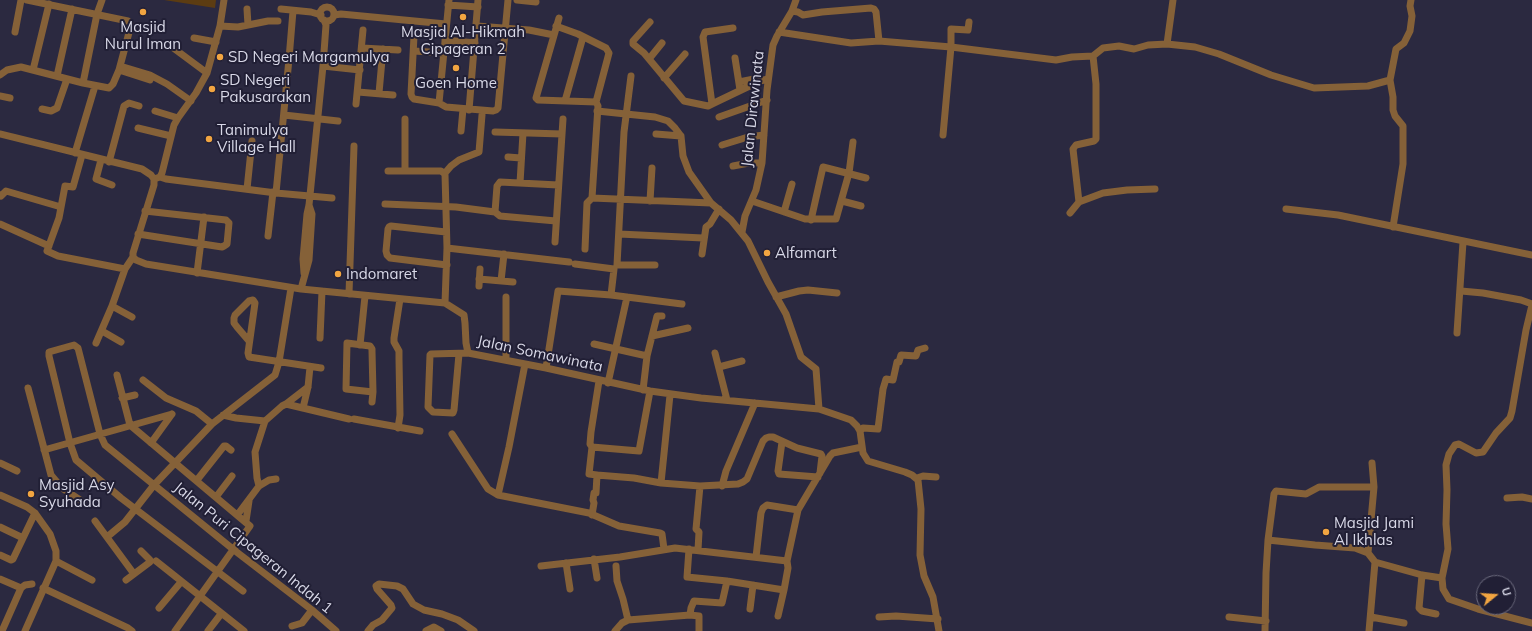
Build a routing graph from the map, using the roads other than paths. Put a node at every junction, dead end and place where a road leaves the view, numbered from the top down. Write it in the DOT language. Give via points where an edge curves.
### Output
graph roads {
  1 [pos="21,0"];
  2 [pos="27,0"];
  3 [pos="102,0"];
  4 [pos="224,0"];
  5 [pos="508,0"];
  6 [pos="517,0"];
  7 [pos="796,0"];
  8 [pos="1173,0"];
  9 [pos="1411,0"];
  10 [pos="536,2"];
  11 [pos="448,3"];
  12 [pos="478,3"];
  13 [pos="49,4"];
  14 [pos="247,8"];
  15 [pos="72,9"];
  16 [pos="281,9"];
  17 [pos="293,10"];
  18 [pos="792,11"];
  19 [pos="328,12"];
  20 [pos="97,14"];
  21 [pos="559,18"];
  22 [pos="278,21"];
  23 [pos="650,22"];
  24 [pos="969,22"];
  25 [pos="446,24"];
  26 [pos="248,25"];
  27 [pos="220,26"];
  28 [pos="476,26"];
  29 [pos="556,26"];
  30 [pos="506,27"];
  31 [pos="733,28"];
  32 [pos="363,30"];
  33 [pos="15,32"];
  34 [pos="779,32"];
  35 [pos="554,35"];
  36 [pos="414,36"];
  37 [pos="583,37"];
  38 [pos="194,38"];
  39 [pos="445,40"];
  40 [pos="879,41"];
  41 [pos="216,42"];
  42 [pos="475,43"];
  43 [pos="662,43"];
  44 [pos="1167,44"];
  45 [pos="172,47"];
  46 [pos="951,47"];
  47 [pos="362,48"];
  48 [pos="383,49"];
  49 [pos="398,50"];
  50 [pos="414,50"];
  51 [pos="444,53"];
  52 [pos="685,54"];
  53 [pos="1093,56"];
  54 [pos="735,58"];
  55 [pos="649,59"];
  56 [pos="323,66"];
  57 [pos="119,68"];
  58 [pos="34,70"];
  59 [pos="360,70"];
  60 [pos="207,73"];
  61 [pos="0,75"];
  62 [pos="57,76"];
  63 [pos="631,76"];
  64 [pos="664,78"];
  65 [pos="67,79"];
  66 [pos="768,79"];
  67 [pos="1390,80"];
  68 [pos="760,81"];
  69 [pos="739,82"];
  70 [pos="83,83"];
  71 [pos="95,86"];
  72 [pos="740,90"];
  73 [pos="358,92"];
  74 [pos="379,94"];
  75 [pos="393,95"];
  76 [pos="0,96"];
  77 [pos="10,98"];
  78 [pos="767,100"];
  79 [pos="191,101"];
  80 [pos="565,101"];
  81 [pos="596,102"];
  82 [pos="439,103"];
  83 [pos="356,104"];
  84 [pos="712,104"];
  85 [pos="139,106"];
  86 [pos="42,109"];
  87 [pos="466,109"];
  88 [pos="155,111"];
  89 [pos="597,111"];
  90 [pos="626,114"];
  91 [pos="284,115"];
  92 [pos="482,115"];
  93 [pos="719,117"];
  94 [pos="178,118"];
  95 [pos="318,119"];
  96 [pos="405,119"];
  97 [pos="563,119"];
  98 [pos="338,121"];
  99 [pos="138,128"];
  100 [pos="462,131"];
  101 [pos="495,132"];
  102 [pos="523,133"];
  103 [pos="0,134"];
  104 [pos="562,134"];
  105 [pos="656,134"];
  106 [pos="764,135"];
  107 [pos="943,135"];
  108 [pos="171,136"];
  109 [pos="681,136"];
  110 [pos="252,141"];
  111 [pos="853,142"];
  112 [pos="722,145"];
  113 [pos="354,146"];
  114 [pos="79,154"];
  115 [pos="508,157"];
  116 [pos="521,158"];
  117 [pos="101,160"];
  118 [pos="109,162"];
  119 [pos="762,163"];
  120 [pos="733,166"];
  121 [pos="652,168"];
  122 [pos="405,171"];
  123 [pos="388,172"];
  124 [pos="445,173"];
  125 [pos="849,173"];
  126 [pos="157,178"];
  127 [pos="866,178"];
  128 [pos="520,183"];
  129 [pos="792,184"];
  130 [pos="112,185"];
  131 [pos="558,185"];
  132 [pos="247,189"];
  133 [pos="1155,190"];
  134 [pos="274,193"];
  135 [pos="0,195"];
  136 [pos="310,196"];
  137 [pos="332,198"];
  138 [pos="592,198"];
  139 [pos="620,199"];
  140 [pos="650,201"];
  141 [pos="752,201"];
  142 [pos="842,201"];
  143 [pos="1079,202"];
  144 [pos="711,203"];
  145 [pos="385,204"];
  146 [pos="861,206"];
  147 [pos="61,207"];
  148 [pos="445,207"];
  149 [pos="719,209"];
  150 [pos="1286,209"];
  151 [pos="146,210"];
  152 [pos="495,212"];
  153 [pos="784,212"];
  154 [pos="1070,213"];
  155 [pos="204,217"];
  156 [pos="811,220"];
  157 [pos="556,221"];
  158 [pos="0,224"];
  159 [pos="1393,227"];
  160 [pos="446,232"];
  161 [pos="742,232"];
  162 [pos="138,234"];
  163 [pos="619,234"];
  164 [pos="268,236"];
  165 [pos="703,238"];
  166 [pos="555,242"];
  167 [pos="1463,242"];
  168 [pos="201,244"];
  169 [pos="49,246"];
  170 [pos="447,248"];
  171 [pos="585,249"];
  172 [pos="504,254"];
  173 [pos="702,254"];
  174 [pos="1532,255"];
  175 [pos="133,257"];
  176 [pos="446,265"];
  177 [pos="655,265"];
  178 [pos="125,268"];
  179 [pos="480,269"];
  180 [pos="197,273"];
  181 [pos="501,281"];
  182 [pos="513,282"];
  183 [pos="291,288"];
  184 [pos="301,289"];
  185 [pos="322,291"];
  186 [pos="1461,291"];
  187 [pos="837,293"];
  188 [pos="349,294"];
  189 [pos="611,295"];
  190 [pos="365,296"];
  191 [pos="776,296"];
  192 [pos="506,297"];
  193 [pos="627,297"];
  194 [pos="400,299"];
  195 [pos="446,303"];
  196 [pos="682,304"];
  197 [pos="1532,304"];
  198 [pos="112,306"];
  199 [pos="662,316"];
  200 [pos="132,317"];
  201 [pos="688,328"];
  202 [pos="102,331"];
  203 [pos="1529,331"];
  204 [pos="1457,333"];
  205 [pos="652,336"];
  206 [pos="320,338"];
  207 [pos="249,341"];
  208 [pos="121,342"];
  209 [pos="96,343"];
  210 [pos="594,344"];
  211 [pos="360,345"];
  212 [pos="925,348"];
  213 [pos="616,349"];
  214 [pos="468,353"];
  215 [pos="715,353"];
  216 [pos="459,354"];
  217 [pos="647,356"];
  218 [pos="506,360"];
  219 [pos="742,361"];
  220 [pos="279,362"];
  221 [pos="525,364"];
  222 [pos="310,367"];
  223 [pos="719,367"];
  224 [pos="321,368"];
  225 [pos="546,368"];
  226 [pos="117,375"];
  227 [pos="143,380"];
  228 [pos="599,380"];
  229 [pos="608,383"];
  230 [pos="308,387"];
  231 [pos="28,388"];
  232 [pos="647,391"];
  233 [pos="372,392"];
  234 [pos="670,394"];
  235 [pos="135,395"];
  236 [pos="122,398"];
  237 [pos="727,400"];
  238 [pos="372,402"];
  239 [pos="755,402"];
  240 [pos="286,404"];
  241 [pos="303,408"];
  242 [pos="819,409"];
  243 [pos="223,415"];
  244 [pos="265,421"];
  245 [pos="212,424"];
  246 [pos="130,425"];
  247 [pos="398,428"];
  248 [pos="420,431"];
  249 [pos="860,431"];
  250 [pos="100,434"];
  251 [pos="452,434"];
  252 [pos="782,442"];
  253 [pos="70,443"];
  254 [pos="151,443"];
  255 [pos="592,447"];
  256 [pos="862,447"];
  257 [pos="44,450"];
  258 [pos="231,450"];
  259 [pos="0,463"];
  260 [pos="175,463"];
  261 [pos="1372,463"];
  262 [pos="17,471"];
  263 [pos="597,475"];
  264 [pos="819,475"];
  265 [pos="232,476"];
  266 [pos="936,477"];
  267 [pos="917,478"];
  268 [pos="276,479"];
  269 [pos="197,480"];
  270 [pos="661,484"];
  271 [pos="154,485"];
  272 [pos="259,486"];
  273 [pos="700,486"];
  274 [pos="722,486"];
  275 [pos="1374,487"];
  276 [pos="0,495"];
  277 [pos="498,495"];
  278 [pos="216,497"];
  279 [pos="1507,498"];
  280 [pos="250,499"];
  281 [pos="1532,499"];
  282 [pos="83,502"];
  283 [pos="136,509"];
  284 [pos="798,510"];
  285 [pos="35,513"];
  286 [pos="238,514"];
  287 [pos="592,515"];
  288 [pos="95,521"];
  289 [pos="246,521"];
  290 [pos="0,527"];
  291 [pos="107,537"];
  292 [pos="23,538"];
  293 [pos="1268,540"];
  294 [pos="664,548"];
  295 [pos="688,549"];
  296 [pos="234,550"];
  297 [pos="698,550"];
  298 [pos="141,551"];
  299 [pos="1368,553"];
  300 [pos="0,555"];
  301 [pos="756,557"];
  302 [pos="594,559"];
  303 [pos="56,561"];
  304 [pos="156,561"];
  305 [pos="787,561"];
  306 [pos="1375,562"];
  307 [pos="566,563"];
  308 [pos="541,566"];
  309 [pos="616,566"];
  310 [pos="218,572"];
  311 [pos="134,574"];
  312 [pos="1422,575"];
  313 [pos="596,578"];
  314 [pos="1442,578"];
  315 [pos="0,579"];
  316 [pos="92,580"];
  317 [pos="126,580"];
  318 [pos="727,581"];
  319 [pos="181,582"];
  320 [pos="32,584"];
  321 [pos="753,585"];
  322 [pos="21,588"];
  323 [pos="43,588"];
  324 [pos="570,589"];
  325 [pos="784,590"];
  326 [pos="243,591"];
  327 [pos="201,596"];
  328 [pos="159,608"];
  329 [pos="750,609"];
  330 [pos="312,610"];
  331 [pos="221,614"];
  332 [pos="1436,614"];
  333 [pos="690,615"];
  334 [pos="778,616"];
  335 [pos="879,617"];
  336 [pos="1371,617"];
  337 [pos="1228,618"];
  338 [pos="938,619"];
  339 [pos="628,620"];
  340 [pos="1266,621"];
  341 [pos="1404,623"];
  342 [pos="1532,623"];
  343 [pos="292,626"];
  344 [pos="240,630"];
  345 [pos="2,631"];
  346 [pos="25,631"];
  347 [pos="132,631"];
  348 [pos="175,631"];
  349 [pos="208,631"];
  350 [pos="336,631"];
  351 [pos="368,631"];
  352 [pos="426,631"];
  353 [pos="441,631"];
  354 [pos="474,631"];
  355 [pos="615,631"];
  356 [pos="699,631"];
  357 [pos="939,631"];
  358 [pos="1265,631"];
  359 [pos="1369,631"];
  1 -- 33 [label="street"];
  2 -- 13 [label="street"];
  3 -- 20 [label="street"];
  4 -- 27 [label="street"];
  5 -- 30 [label="street"];
  6 -- 10 [label="street"];
  7 -- 18 [label="street, Jalan Dirawinata"];
  8 -- 44 [label="street"];
  9 -- 67 [label="street" via="1410,31 1404,43 1396,50"];
  11 -- 12 [label="street"];
  11 -- 25 [label="street"];
  12 -- 28 [label="street"];
  13 -- 15 [label="street"];
  13 -- 58 [label="street"];
  14 -- 26 [label="street"];
  15 -- 20 [label="street"];
  15 -- 62 [label="street"];
  16 -- 17 [label="street"];
  17 -- 19 [label="street"];
  17 -- 91 [label="street"];
  18 -- 34 [label="street, Jalan Dirawinata"];
  18 -- 40 [label="street" via="803,16 871,8 876,12"];
  19 -- 25 [label="street"];
  19 -- 56 [label="street"];
  20 -- 57 [label="street" via="130,23 128,40"];
  20 -- 70 [label="street"];
  21 -- 29 [label="street"];
  22 -- 26 [label="street"];
  23 -- 55 [label="street" via="633,43"];
  24 -- 46 [label="street" via="968,30 951,29"];
  25 -- 39 [label="street"];
  26 -- 27 [label="street" via="235,28"];
  27 -- 41 [label="street"];
  28 -- 30 [label="street"];
  28 -- 42 [label="street"];
  29 -- 35 [label="street"];
  29 -- 37 [label="street"];
  30 -- 35 [label="street"];
  30 -- 87 [label="street" via="498,108 493,111"];
  31 -- 84 [label="street" via="705,32 703,37"];
  32 -- 47 [label="street"];
  34 -- 40 [label="street" via="851,43"];
  34 -- 66 [label="street, Jalan Dirawinata" via="773,45"];
  35 -- 80 [label="street" via="536,98"];
  36 -- 50 [label="street"];
  37 -- 80 [label="street"];
  37 -- 81 [label="street" via="609,52"];
  38 -- 41 [label="street"];
  39 -- 42 [label="street"];
  39 -- 51 [label="street"];
  40 -- 46 [label="street"];
  41 -- 60 [label="street"];
  42 -- 87 [label="street"];
  43 -- 55 [label="street"];
  44 -- 53 [label="street" via="1134,49 1119,46 1103,48"];
  44 -- 67 [label="street" via="1195,47 1314,88 1368,86"];
  45 -- 60 [label="street"];
  46 -- 53 [label="street" via="1056,60"];
  46 -- 107 [label="street"];
  47 -- 48 [label="street"];
  47 -- 59 [label="street"];
  48 -- 49 [label="street"];
  48 -- 74 [label="street"];
  50 -- 51 [label="street"];
  50 -- 82 [label="street" via="411,94 414,99"];
  51 -- 82 [label="street"];
  52 -- 64 [label="street"];
  53 -- 143 [label="street" via="1096,138 1094,142 1076,145 1073,149"];
  54 -- 69 [label="street"];
  55 -- 64 [label="street"];
  56 -- 59 [label="street"];
  56 -- 95 [label="street"];
  57 -- 71 [label="street" via="109,88"];
  57 -- 79 [label="street" via="167,84"];
  58 -- 61 [label="street" via="16,67"];
  58 -- 62 [label="street"];
  59 -- 73 [label="street"];
  60 -- 79 [label="street"];
  62 -- 65 [label="street"];
  63 -- 90 [label="street"];
  64 -- 84 [label="street" via="684,101 708,106"];
  65 -- 70 [label="street"];
  65 -- 86 [label="street" via="57,108 51,111"];
  66 -- 68 [label="street"];
  66 -- 78 [label="street, Jalan Dirawinata"];
  67 -- 159 [label="street" via="1393,110 1403,126 1403,164"];
  68 -- 69 [label="street" via="754,79"];
  68 -- 72 [label="street"];
  69 -- 72 [label="street"];
  70 -- 71 [label="street"];
  71 -- 114 [label="street"];
  72 -- 84 [label="street"];
  73 -- 74 [label="street"];
  73 -- 83 [label="street"];
  74 -- 75 [label="street"];
  76 -- 77 [label="street"];
  78 -- 93 [label="street"];
  78 -- 106 [label="street, Jalan Dirawinata"];
  79 -- 94 [label="street"];
  80 -- 81 [label="street"];
  81 -- 89 [label="street"];
  82 -- 87 [label="street" via="446,107"];
  85 -- 118 [label="street" via="129,103 124,106"];
  87 -- 100 [label="street"];
  88 -- 94 [label="street"];
  89 -- 90 [label="street"];
  89 -- 138 [label="street"];
  90 -- 109 [label="street" via="668,121"];
  90 -- 139 [label="street"];
  91 -- 95 [label="street"];
  91 -- 134 [label="street"];
  92 -- 124 [label="street" via="480,152 459,160"];
  94 -- 108 [label="street"];
  95 -- 98 [label="street"];
  95 -- 136 [label="street"];
  96 -- 122 [label="street"];
  97 -- 104 [label="street"];
  99 -- 108 [label="street"];
  101 -- 102 [label="street"];
  102 -- 104 [label="street"];
  102 -- 116 [label="street"];
  103 -- 114 [label="street"];
  104 -- 131 [label="street"];
  105 -- 109 [label="street"];
  106 -- 112 [label="street"];
  106 -- 119 [label="street, Jalan Dirawinata"];
  108 -- 126 [label="street"];
  109 -- 144 [label="street" via="685,162"];
  110 -- 132 [label="street"];
  111 -- 125 [label="street"];
  113 -- 188 [label="street"];
  114 -- 117 [label="street"];
  114 -- 147 [label="street" via="74,187 65,186"];
  115 -- 116 [label="street"];
  116 -- 128 [label="street"];
  117 -- 118 [label="street"];
  117 -- 130 [label="street" via="96,179"];
  118 -- 126 [label="street" via="142,170"];
  119 -- 120 [label="street"];
  119 -- 141 [label="street, Jalan Dirawinata"];
  121 -- 140 [label="street"];
  122 -- 123 [label="street"];
  122 -- 124 [label="street"];
  124 -- 148 [label="street"];
  125 -- 127 [label="street"];
  125 -- 142 [label="street"];
  125 -- 156 [label="street" via="823,167"];
  126 -- 132 [label="street"];
  126 -- 151 [label="street"];
  128 -- 131 [label="street"];
  128 -- 152 [label="street" via="498,184"];
  129 -- 153 [label="street"];
  131 -- 157 [label="street"];
  132 -- 134 [label="street"];
  133 -- 143 [label="street" via="1103,193"];
  134 -- 136 [label="street"];
  134 -- 164 [label="street"];
  135 -- 147 [label="street" via="6,191"];
  136 -- 137 [label="street"];
  136 -- 184 [label="street"];
  138 -- 139 [label="street"];
  138 -- 171 [label="street" via="586,203"];
  139 -- 140 [label="street"];
  139 -- 163 [label="street"];
  140 -- 144 [label="street"];
  141 -- 153 [label="street"];
  141 -- 161 [label="street, Jalan Dirawinata" via="744,219"];
  142 -- 146 [label="street"];
  142 -- 156 [label="street" via="836,219"];
  143 -- 154 [label="street"];
  144 -- 149 [label="street"];
  145 -- 148 [label="street"];
  147 -- 169 [label="street"];
  148 -- 152 [label="street"];
  148 -- 160 [label="street"];
  149 -- 161 [label="street"];
  149 -- 165 [label="street" via="706,227"];
  150 -- 159 [label="street" via="1338,215"];
  151 -- 155 [label="street"];
  151 -- 162 [label="street"];
  152 -- 157 [label="street" via="500,216"];
  153 -- 156 [label="street"];
  155 -- 168 [label="street"];
  155 -- 168 [label="street" via="228,221 227,244 222,247"];
  157 -- 166 [label="street"];
  158 -- 169 [label="street"];
  159 -- 167 [label="street"];
  160 -- 170 [label="street"];
  160 -- 176 [label="street" via="389,227 386,254 390,258"];
  161 -- 191 [label="street"];
  162 -- 168 [label="street"];
  162 -- 175 [label="street"];
  163 -- 165 [label="street"];
  163 -- 177 [label="street" via="617,265"];
  165 -- 173 [label="street"];
  167 -- 174 [label="street"];
  167 -- 186 [label="street"];
  168 -- 180 [label="street"];
  169 -- 178 [label="street" via="48,251 58,256"];
  170 -- 172 [label="street"];
  170 -- 176 [label="street"];
  172 -- 181 [label="street"];
  172 -- 189 [label="street" via="614,269"];
  175 -- 178 [label="street"];
  175 -- 180 [label="street, Jalan Somawinata" via="146,264"];
  176 -- 195 [label="street"];
  178 -- 198 [label="street"];
  179 -- 181 [label="street" via="479,282"];
  180 -- 183 [label="street, Jalan Somawinata"];
  181 -- 182 [label="street"];
  183 -- 184 [label="street, Jalan Somawinata"];
  183 -- 220 [label="street"];
  184 -- 185 [label="street, Jalan Somawinata"];
  185 -- 188 [label="street, Jalan Somawinata"];
  185 -- 206 [label="street"];
  186 -- 197 [label="street"];
  186 -- 204 [label="street"];
  187 -- 191 [label="street" via="808,290"];
  188 -- 190 [label="street, Jalan Somawinata"];
  189 -- 193 [label="street"];
  189 -- 225 [label="street" via="558,291"];
  190 -- 194 [label="street, Jalan Somawinata"];
  190 -- 211 [label="street"];
  191 -- 242 [label="street" via="788,320 801,357 816,368"];
  192 -- 218 [label="street"];
  193 -- 196 [label="street"];
  193 -- 213 [label="street"];
  194 -- 195 [label="street, Jalan Somawinata"];
  194 -- 247 [label="street" via="394,338 399,351"];
  195 -- 214 [label="street, Jalan Somawinata" via="464,315"];
  197 -- 203 [label="street"];
  198 -- 200 [label="street"];
  198 -- 202 [label="street"];
  199 -- 205 [label="street" via="656,316"];
  201 -- 205 [label="street"];
  202 -- 208 [label="street"];
  202 -- 209 [label="street"];
  203 -- 314 [label="street" via="1510,418 1480,454 1459,444 1455,445 1449,454 1446,465 1448,549"];
  205 -- 217 [label="street"];
  207 -- 207 [label="street" via="234,323 234,318 249,301 253,300 255,303"];
  207 -- 220 [label="street" via="249,357"];
  210 -- 213 [label="street"];
  211 -- 233 [label="street" via="370,346 372,351"];
  211 -- 233 [label="street" via="346,344 345,388"];
  212 -- 249 [label="street" via="918,350 916,356 901,355 899,362 896,362 892,380 886,379 878,429 864,428"];
  213 -- 217 [label="street"];
  213 -- 229 [label="street"];
  214 -- 216 [label="street"];
  214 -- 218 [label="street, Jalan Somawinata"];
  215 -- 223 [label="street"];
  216 -- 216 [label="street" via="453,413 433,412 428,407 430,355"];
  217 -- 232 [label="street"];
  218 -- 221 [label="street, Jalan Somawinata"];
  219 -- 223 [label="street"];
  220 -- 222 [label="street"];
  220 -- 243 [label="street" via="275,375"];
  221 -- 225 [label="street, Jalan Somawinata"];
  221 -- 277 [label="street"];
  222 -- 224 [label="street"];
  222 -- 230 [label="street"];
  223 -- 237 [label="street"];
  225 -- 228 [label="street, Jalan Somawinata"];
  226 -- 236 [label="street"];
  227 -- 245 [label="street" via="166,398 196,411"];
  228 -- 229 [label="street, Jalan Somawinata"];
  228 -- 255 [label="street" via="591,432"];
  229 -- 232 [label="street, Jalan Somawinata"];
  230 -- 240 [label="street"];
  230 -- 241 [label="street"];
  231 -- 257 [label="street"];
  232 -- 234 [label="street, Jalan Somawinata"];
  232 -- 255 [label="street" via="639,451"];
  233 -- 238 [label="street"];
  234 -- 237 [label="street, Jalan Somawinata"];
  234 -- 270 [label="street"];
  235 -- 236 [label="street"];
  236 -- 246 [label="street"];
  237 -- 239 [label="street, Jalan Somawinata"];
  239 -- 242 [label="street, Jalan Somawinata"];
  239 -- 274 [label="street"];
  240 -- 241 [label="street"];
  240 -- 244 [label="street"];
  241 -- 247 [label="street"];
  242 -- 249 [label="street, Jalan Somawinata" via="851,420"];
  243 -- 244 [label="street"];
  243 -- 245 [label="street"];
  244 -- 272 [label="street" via="255,452"];
  245 -- 260 [label="street"];
  246 -- 250 [label="street"];
  246 -- 254 [label="street"];
  246 -- 254 [label="street" via="173,413"];
  247 -- 248 [label="street"];
  249 -- 256 [label="street"];
  250 -- 253 [label="street"];
  250 -- 253 [label="street, Jalan Puri Cipageran Indah 1" via="78,348 74,345 49,354"];
  250 -- 271 [label="street, Jalan Puri Cipageran Indah 1" via="104,445"];
  251 -- 277 [label="street" via="488,489"];
  252 -- 264 [label="street" via="821,454"];
  252 -- 264 [label="street" via="779,474"];
  252 -- 274 [label="street" via="773,437 766,438 747,479 738,484"];
  253 -- 257 [label="street"];
  253 -- 283 [label="street" via="76,460"];
  254 -- 260 [label="street"];
  255 -- 263 [label="street" via="589,474"];
  256 -- 264 [label="street" via="833,453"];
  256 -- 267 [label="street" via="868,461"];
  257 -- 282 [label="street" via="55,481"];
  258 -- 269 [label="street" via="224,446"];
  259 -- 262 [label="street"];
  260 -- 269 [label="street"];
  260 -- 271 [label="street"];
  261 -- 275 [label="street"];
  263 -- 270 [label="street" via="634,478"];
  263 -- 287 [label="street"];
  264 -- 284 [label="street"];
  265 -- 278 [label="street"];
  266 -- 267 [label="street"];
  267 -- 338 [label="street" via="921,509 920,555"];
  268 -- 272 [label="street"];
  269 -- 278 [label="street"];
  270 -- 273 [label="street"];
  271 -- 283 [label="street"];
  271 -- 296 [label="street, Jalan Puri Cipageran Indah 1"];
  272 -- 280 [label="street"];
  273 -- 274 [label="street"];
  273 -- 297 [label="street" via="696,529 699,532"];
  275 -- 293 [label="street" via="1319,487 1306,494 1276,491"];
  275 -- 299 [label="street"];
  276 -- 285 [label="street"];
  277 -- 287 [label="street"];
  278 -- 286 [label="street"];
  279 -- 281 [label="street"];
  280 -- 286 [label="street"];
  280 -- 289 [label="street"];
  283 -- 291 [label="street" via="122,526"];
  283 -- 310 [label="street"];
  284 -- 301 [label="street" via="767,506 763,508"];
  284 -- 305 [label="street"];
  285 -- 292 [label="street"];
  285 -- 303 [label="street" via="53,540"];
  286 -- 289 [label="street"];
  287 -- 294 [label="street" via="619,526 660,533"];
  288 -- 291 [label="street"];
  289 -- 296 [label="street" via="250,526"];
  290 -- 292 [label="street"];
  291 -- 311 [label="street"];
  292 -- 300 [label="street" via="12,560"];
  293 -- 299 [label="street" via="1355,548"];
  293 -- 340 [label="street"];
  294 -- 295 [label="street"];
  294 -- 302 [label="street" via="620,557"];
  295 -- 297 [label="street"];
  295 -- 318 [label="street" via="687,577"];
  296 -- 310 [label="street"];
  296 -- 330 [label="street, Jalan Puri Cipageran Indah 1"];
  297 -- 301 [label="street"];
  298 -- 311 [label="street" via="150,562"];
  299 -- 306 [label="street"];
  301 -- 305 [label="street"];
  302 -- 307 [label="street"];
  302 -- 313 [label="street"];
  303 -- 316 [label="street"];
  303 -- 323 [label="street"];
  304 -- 319 [label="street"];
  305 -- 325 [label="street"];
  306 -- 312 [label="street"];
  306 -- 336 [label="street"];
  307 -- 308 [label="street"];
  307 -- 324 [label="street"];
  309 -- 339 [label="street" via="617,580"];
  310 -- 326 [label="street"];
  310 -- 327 [label="street"];
  311 -- 317 [label="street"];
  312 -- 314 [label="street"];
  312 -- 332 [label="street" via="1419,608"];
  314 -- 342 [label="street" via="1443,590 1449,599"];
  315 -- 322 [label="street"];
  318 -- 321 [label="street"];
  318 -- 333 [label="street" via="722,603 694,601"];
  319 -- 327 [label="street"];
  319 -- 328 [label="street"];
  320 -- 322 [label="street"];
  321 -- 325 [label="street"];
  321 -- 329 [label="street"];
  322 -- 345 [label="street"];
  323 -- 346 [label="street"];
  323 -- 347 [label="street"];
  325 -- 334 [label="street"];
  327 -- 331 [label="street"];
  327 -- 348 [label="street"];
  330 -- 343 [label="street" via="302,623"];
  330 -- 350 [label="street, Jalan Puri Cipageran Indah 1"];
  331 -- 344 [label="street"];
  331 -- 349 [label="street"];
  333 -- 339 [label="street"];
  333 -- 356 [label="street" via="699,616"];
  335 -- 338 [label="street"];
  336 -- 341 [label="street"];
  336 -- 359 [label="street"];
  337 -- 340 [label="street"];
  338 -- 357 [label="street"];
  339 -- 355 [label="street"];
  340 -- 358 [label="street"];
  351 -- 354 [label="street" via="392,608 377,589 376,586 379,584 404,589 413,604 424,610 453,618"];
  352 -- 353 [label="street" via="434,627"];
}
